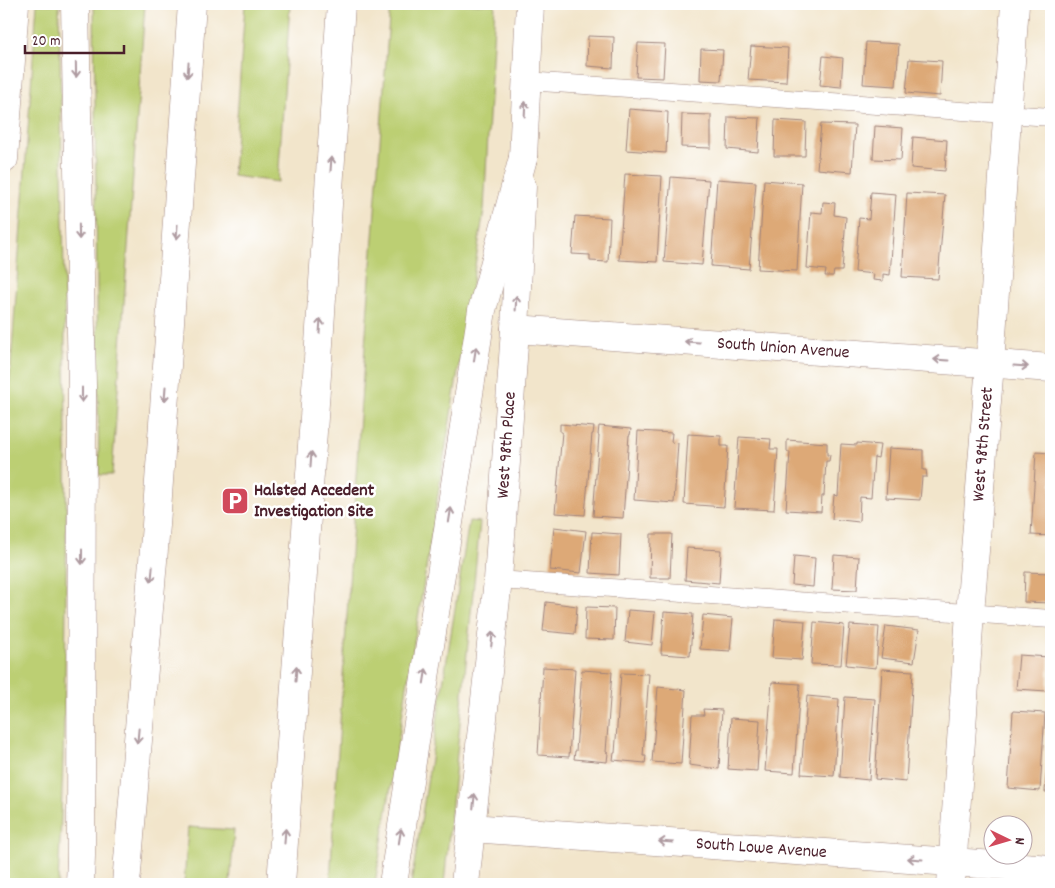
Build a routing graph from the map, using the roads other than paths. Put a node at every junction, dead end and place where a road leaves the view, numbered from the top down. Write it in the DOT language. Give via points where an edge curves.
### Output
graph roads {
  1 [pos="15,4"];
  2 [pos="75,4"];
  3 [pos="192,4"];
  4 [pos="341,4"];
  5 [pos="530,4"];
  6 [pos="1014,4"];
  7 [pos="8,50"];
  8 [pos="526,81"];
  9 [pos="1007,114"];
  10 [pos="1051,117"];
  11 [pos="4,158"];
  12 [pos="523,158"];
  13 [pos="515,329"];
  14 [pos="990,364"];
  15 [pos="1051,368"];
  16 [pos="498,580"];
  17 [pos="970,613"];
  18 [pos="1051,619"];
  19 [pos="471,828"];
  20 [pos="1051,869"];
  21 [pos="952,873"];
  22 [pos="80,884"];
  23 [pos="126,884"];
  24 [pos="281,884"];
  25 [pos="392,884"];
  26 [pos="465,884"];
  1 -- 7 [label="main road"];
  2 -- 22 [label="main road, one-way" via="82,386"];
  3 -- 23 [label="main road, one-way" via="157,515"];
  24 -- 4 [label="main road, one-way"];
  5 -- 8 [label="main road, West 98th Place"];
  6 -- 9 [label="main road, West 98th Street"];
  7 -- 11 [label="main road"];
  8 -- 9 [label="lane"];
  12 -- 8 [label="main road, West 98th Place, one-way"];
  9 -- 10 [label="lane"];
  9 -- 14 [label="main road, West 98th Street"];
  13 -- 12 [label="main road, West 98th Place, one-way"];
  25 -- 12 [label="main road, one-way" via="482,310"];
  14 -- 13 [label="main road, South Union Avenue, one-way"];
  13 -- 16 [label="main road, West 98th Place"];
  14 -- 15 [label="main road, South Union Avenue, one-way"];
  14 -- 17 [label="main road, West 98th Street"];
  16 -- 17 [label="lane"];
  19 -- 16 [label="main road, West 98th Place, one-way"];
  17 -- 18 [label="lane"];
  17 -- 21 [label="main road, West 98th Street"];
  21 -- 19 [label="main road, South Lowe Avenue, one-way"];
  19 -- 26 [label="main road, West 98th Place"];
  20 -- 21 [label="main road, South Lowe Avenue"];
}
